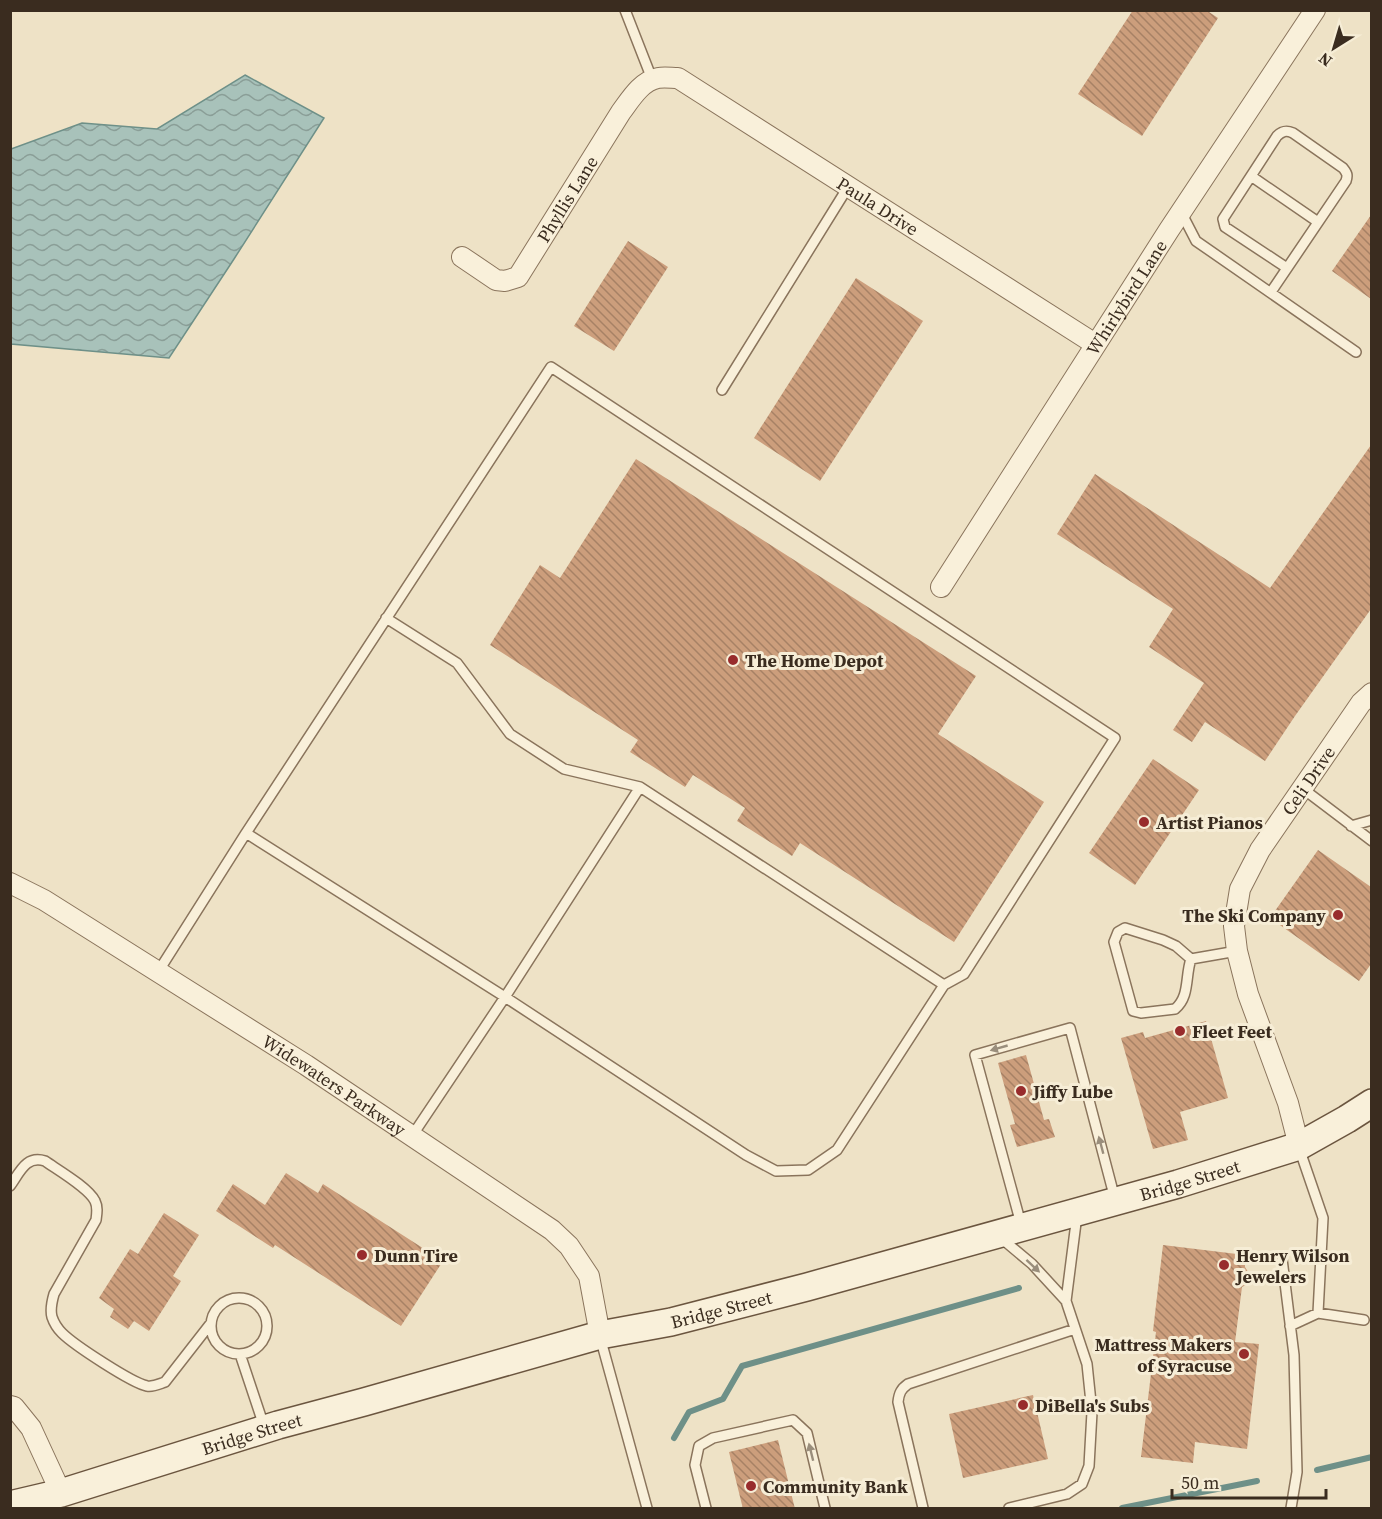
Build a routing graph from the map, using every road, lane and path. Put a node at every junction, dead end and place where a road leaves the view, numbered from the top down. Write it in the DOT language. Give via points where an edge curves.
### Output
graph roads {
  1 [pos="625,10"];
  2 [pos="1315,10"];
  3 [pos="656,78"];
  4 [pos="1251,176"];
  5 [pos="848,187"];
  6 [pos="1181,212"];
  7 [pos="1318,222"];
  8 [pos="462,258"];
  9 [pos="1287,268"];
  10 [pos="1271,292"];
  11 [pos="1095,344"];
  12 [pos="1356,352"];
  13 [pos="722,390"];
  14 [pos="941,587"];
  15 [pos="386,618"];
  16 [pos="1371,693"];
  17 [pos="640,787"];
  18 [pos="1302,788"];
  19 [pos="1371,820"];
  20 [pos="1351,826"];
  21 [pos="246,833"];
  22 [pos="1371,841"];
  23 [pos="10,883"];
  24 [pos="1238,951"];
  25 [pos="1191,959"];
  26 [pos="158,972"];
  27 [pos="944,985"];
  28 [pos="505,997"];
  29 [pos="1371,1103"];
  30 [pos="412,1136"];
  31 [pos="1299,1146"];
  32 [pos="10,1186"];
  33 [pos="1115,1202"];
  34 [pos="1077,1212"];
  35 [pos="1010,1231"];
  36 [pos="1282,1258"];
  37 [pos="1066,1301"];
  38 [pos="1318,1312"];
  39 [pos="1364,1320"];
  40 [pos="211,1323"];
  41 [pos="1290,1326"];
  42 [pos="1075,1329"];
  43 [pos="600,1335"];
  44 [pos="240,1354"];
  45 [pos="10,1406"];
  46 [pos="264,1429"];
  47 [pos="56,1501"];
  48 [pos="10,1505"];
  49 [pos="647,1509"];
  50 [pos="706,1509"];
  51 [pos="825,1509"];
  52 [pos="923,1509"];
  53 [pos="1008,1509"];
  54 [pos="1291,1509"];
  1 -- 3 [label="lane"];
  2 -- 6 [label="street, Whirlybird Lane"];
  3 -- 5 [label="street, Paula Drive" via="678,78"];
  3 -- 8 [label="street, Phyllis Lane" via="639,88 621,112 518,277 496,280"];
  4 -- 7 [label="lane"];
  4 -- 7 [label="lane" via="1280,132 1293,133 1347,173 1346,181"];
  4 -- 9 [label="lane" via="1225,214 1225,226"];
  5 -- 11 [label="street, Paula Drive"];
  5 -- 13 [label="lane"];
  6 -- 10 [label="lane" via="1196,241"];
  6 -- 11 [label="street, Whirlybird Lane"];
  7 -- 9 [label="lane"];
  9 -- 10 [label="lane"];
  10 -- 12 [label="lane"];
  11 -- 14 [label="street, Whirlybird Lane"];
  15 -- 17 [label="lane" via="456,663 510,734 564,769"];
  15 -- 21 [label="lane"];
  15 -- 27 [label="lane" via="550,367 1115,738 964,974"];
  16 -- 18 [label="street, Celi Drive"];
  17 -- 27 [label="lane"];
  17 -- 28 [label="lane"];
  18 -- 20 [label="lane"];
  18 -- 24 [label="street, Celi Drive" via="1260,850 1240,889 1234,926"];
  19 -- 20 [label="lane"];
  20 -- 22 [label="lane"];
  21 -- 26 [label="lane"];
  21 -- 28 [label="lane"];
  23 -- 26 [label="street, Widewaters Parkway"];
  24 -- 25 [label="lane"];
  24 -- 31 [label="street, Celi Drive" via="1248,994 1288,1103"];
  25 -- 25 [label="lane" via="1164,940 1125,928 1114,942 1133,1011 1141,1013 1180,1005"];
  26 -- 30 [label="street, Widewaters Parkway"];
  27 -- 28 [label="lane" via="837,1150 808,1170 776,1172"];
  28 -- 30 [label="lane"];
  29 -- 31 [label="main road, Bridge Street"];
  30 -- 43 [label="street, Widewaters Parkway" via="552,1230 569,1246 589,1276"];
  31 -- 33 [label="main road, Bridge Street"];
  31 -- 38 [label="lane" via="1323,1218"];
  32 -- 40 [label="lane" via="25,1166 38,1158 96,1202 96,1220 51,1306 56,1325 76,1344 133,1380 155,1386 165,1382"];
  33 -- 34 [label="main road, Bridge Street"];
  33 -- 35 [label="lane, one-way" via="1070,1028 975,1055"];
  34 -- 35 [label="main road, Bridge Street"];
  34 -- 37 [label="lane"];
  35 -- 37 [label="lane, one-way" via="1032,1264"];
  35 -- 43 [label="main road, Bridge Street" via="750,1302"];
  36 -- 41 [label="lane"];
  37 -- 42 [label="lane"];
  38 -- 39 [label="lane"];
  38 -- 41 [label="lane"];
  40 -- 44 [label="lane" via="215,1341 230,1353"];
  40 -- 44 [label="lane" via="218,1306 225,1301 243,1297 259,1305 267,1322 264,1340 258,1348"];
  41 -- 54 [label="lane" via="1297,1472"];
  42 -- 52 [label="lane" via="902,1389 898,1402"];
  42 -- 53 [label="lane" via="1087,1364 1092,1412 1089,1466 1083,1484 1067,1494"];
  43 -- 46 [label="main road, Bridge Street"];
  43 -- 49 [label="lane"];
  44 -- 46 [label="lane"];
  45 -- 47 [label="street" via="32,1428"];
  46 -- 47 [label="main road, Bridge Street"];
  47 -- 48 [label="main road, Bridge Street"];
  51 -- 50 [label="lane, one-way" via="807,1433 793,1420 713,1438 699,1446 695,1465"];
}
